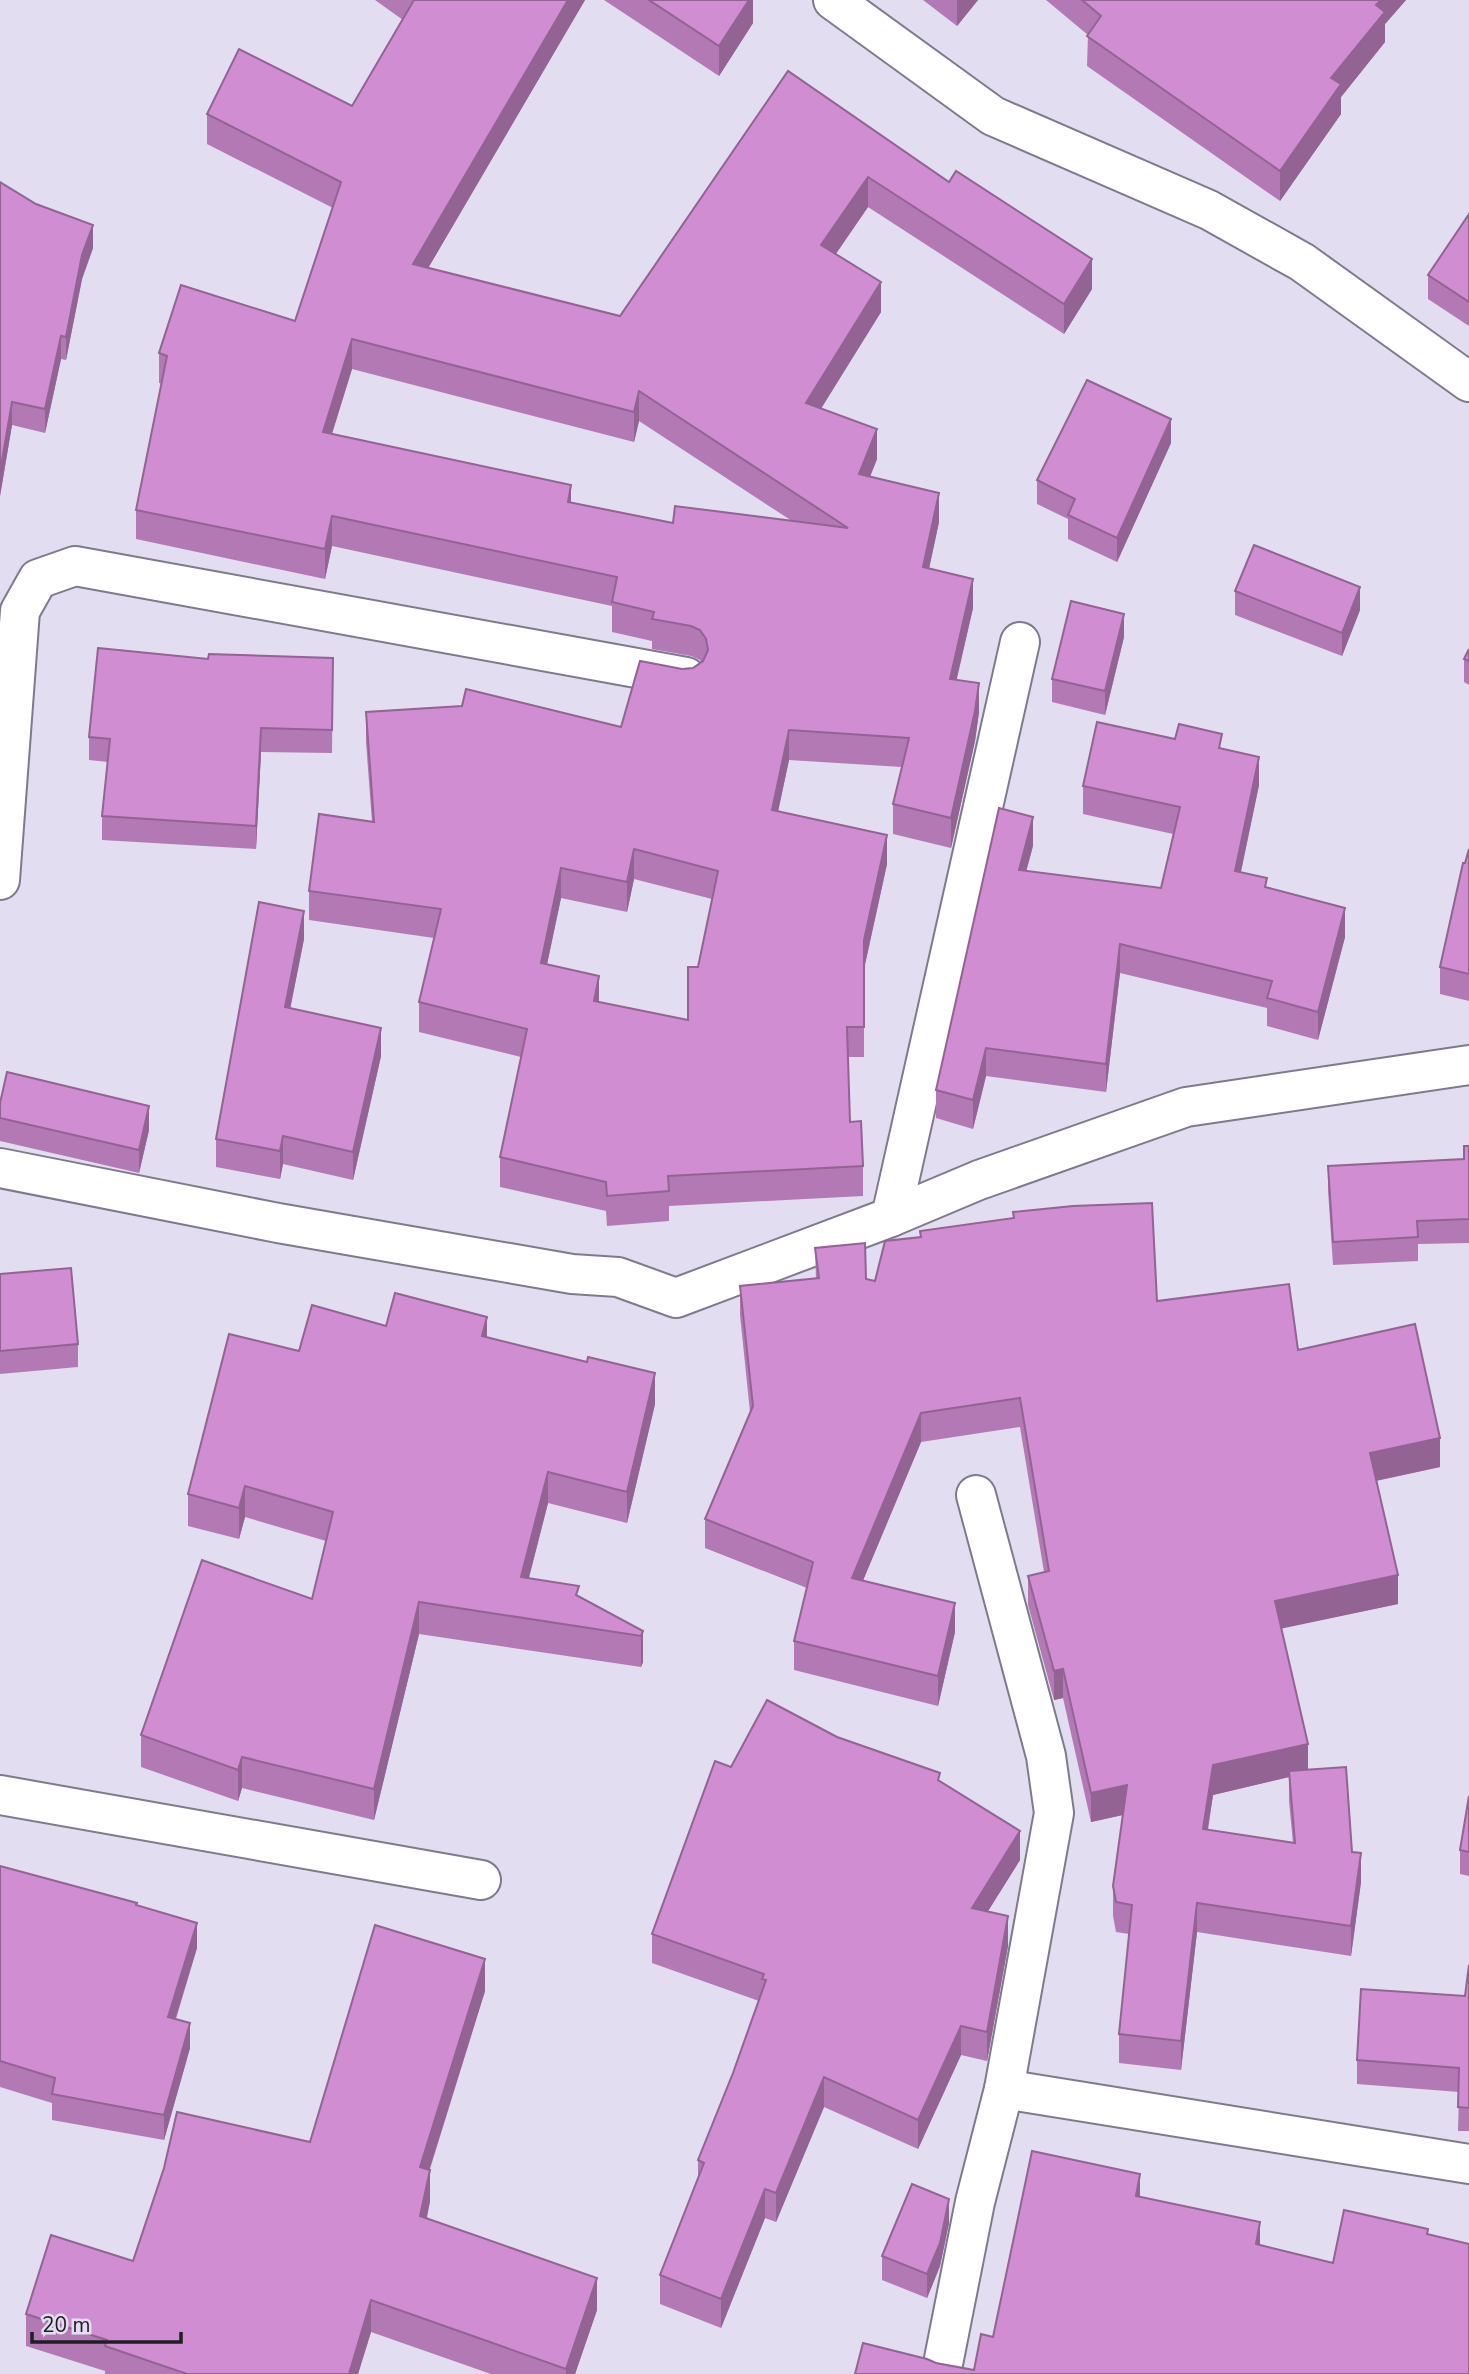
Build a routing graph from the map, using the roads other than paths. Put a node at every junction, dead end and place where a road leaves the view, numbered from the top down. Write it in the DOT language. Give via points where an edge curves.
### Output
graph roads {
  1 [pos="833,0"];
  2 [pos="1469,382"];
  3 [pos="1020,642"];
  4 [pos="686,677"];
  5 [pos="0,880"];
  6 [pos="1469,1065"];
  7 [pos="0,1168"];
  8 [pos="891,1217"];
  9 [pos="976,1495"];
  10 [pos="0,1795"];
  11 [pos="481,1880"];
  12 [pos="1004,2089"];
  13 [pos="1469,2164"];
  14 [pos="941,2374"];
  1 -- 2 [label="street" via="993,116 1233,223 1302,262"];
  3 -- 8 [label="street"];
  4 -- 5 [label="street" via="75,566 38,579 20,611"];
  6 -- 8 [label="street" via="1186,1107 979,1180"];
  7 -- 8 [label="street" via="278,1223 572,1274 618,1277 676,1298"];
  9 -- 12 [label="street" via="1045,1756 1054,1813"];
  10 -- 11 [label="street"];
  12 -- 13 [label="street"];
  12 -- 14 [label="street" via="975,2203"];
}
